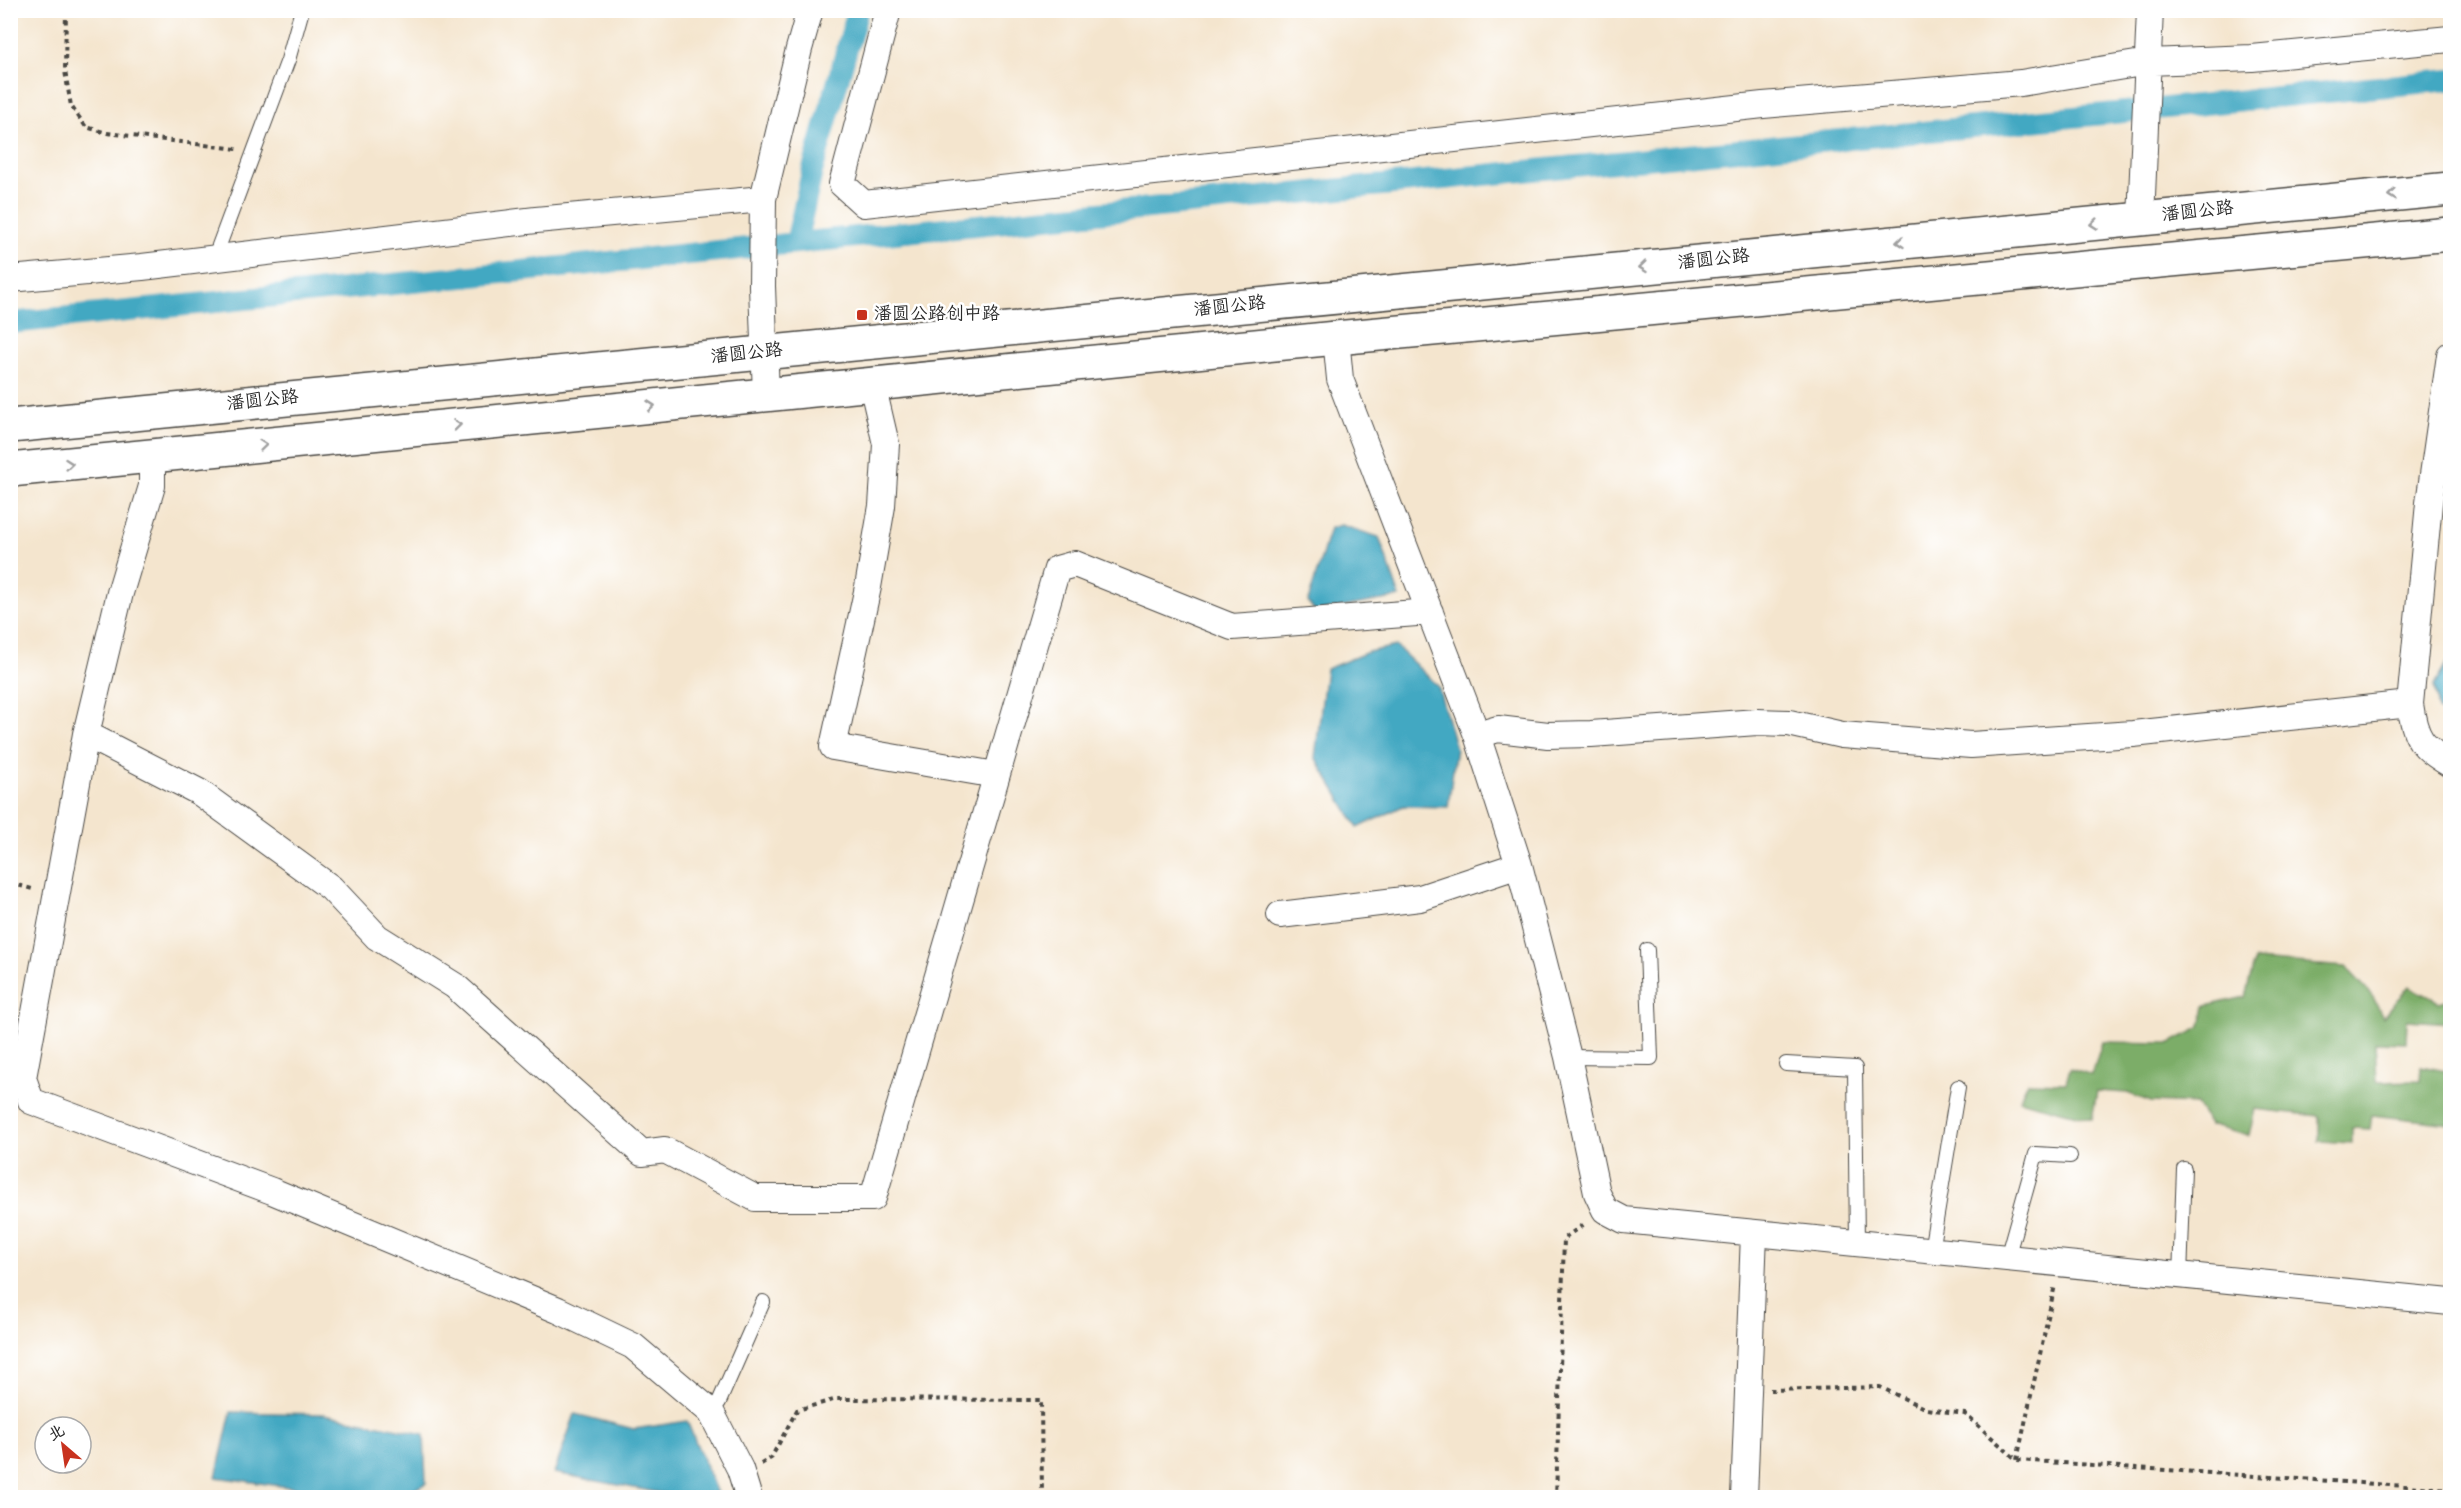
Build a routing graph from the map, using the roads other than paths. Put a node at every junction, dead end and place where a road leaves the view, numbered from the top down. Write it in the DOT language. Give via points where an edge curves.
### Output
graph roads {
  1 [pos="302,10"];
  2 [pos="810,10"];
  3 [pos="888,10"];
  4 [pos="2150,10"];
  5 [pos="2451,39"];
  6 [pos="2148,68"];
  7 [pos="2451,189"];
  8 [pos="764,199"];
  9 [pos="2141,219"];
  10 [pos="2451,234"];
  11 [pos="214,259"];
  12 [pos="10,279"];
  13 [pos="1336,338"];
  14 [pos="764,353"];
  15 [pos="2451,355"];
  16 [pos="872,384"];
  17 [pos="766,395"];
  18 [pos="10,426"];
  19 [pos="152,456"];
  20 [pos="10,470"];
  21 [pos="1430,612"];
  22 [pos="2410,704"];
  23 [pos="86,734"];
  24 [pos="1477,735"];
  25 [pos="2451,764"];
  26 [pos="996,776"];
  27 [pos="1519,866"];
  28 [pos="1280,915"];
  29 [pos="1647,950"];
  30 [pos="1569,1057"];
  31 [pos="1786,1064"];
  32 [pos="17,1076"];
  33 [pos="1958,1087"];
  34 [pos="2070,1156"];
  35 [pos="2184,1169"];
  36 [pos="1754,1233"];
  37 [pos="1857,1244"];
  38 [pos="1931,1251"];
  39 [pos="2007,1258"];
  40 [pos="2180,1276"];
  41 [pos="763,1302"];
  42 [pos="2451,1302"];
  43 [pos="711,1412"];
  44 [pos="749,1497"];
  45 [pos="1744,1497"];
  1 -- 11 [label="lane" via="288,60"];
  2 -- 8 [label="street"];
  3 -- 6 [label="street" via="842,184 864,204 1763,105"];
  4 -- 6 [label="street"];
  5 -- 6 [label="street"];
  6 -- 9 [label="street"];
  7 -- 9 [label="main road, 潘圆公路, one-way"];
  8 -- 11 [label="street" via="536,220"];
  8 -- 14 [label="street"];
  9 -- 14 [label="main road, 潘圆公路, one-way"];
  10 -- 13 [label="main road"];
  11 -- 12 [label="street"];
  13 -- 16 [label="main road"];
  13 -- 21 [label="street" via="1340,379"];
  14 -- 17 [label="street"];
  14 -- 18 [label="main road, 潘圆公路"];
  15 -- 22 [label="street" via="2429,503"];
  16 -- 17 [label="main road"];
  16 -- 26 [label="street" via="886,444 882,506 833,747"];
  19 -- 17 [label="main road, one-way"];
  20 -- 19 [label="main road, one-way"];
  19 -- 23 [label="street" via="152,486 120,593"];
  21 -- 24 [label="street"];
  21 -- 26 [label="street" via="1232,627 1075,564 1057,569"];
  22 -- 24 [label="street" via="2133,734 1971,745 1842,735 1789,723 1757,722 1591,734 1548,735 1498,729"];
  22 -- 25 [label="street" via="2414,729 2428,750"];
  23 -- 26 [label="street" via="199,792 331,888 377,937 455,986 642,1153 665,1150 755,1198 873,1198"];
  23 -- 32 [label="street"];
  24 -- 27 [label="street"];
  27 -- 28 [label="street" via="1420,898"];
  27 -- 30 [label="street"];
  29 -- 30 [label="lane" via="1651,1058"];
  30 -- 36 [label="street" via="1597,1193 1605,1210 1624,1220"];
  31 -- 37 [label="lane" via="1855,1068"];
  32 -- 43 [label="street" via="31,1101 272,1191 558,1310 633,1346"];
  33 -- 38 [label="lane"];
  34 -- 39 [label="lane" via="2036,1154"];
  35 -- 40 [label="lane"];
  36 -- 37 [label="street"];
  36 -- 45 [label="street"];
  37 -- 38 [label="street"];
  38 -- 39 [label="street"];
  39 -- 40 [label="street"];
  40 -- 42 [label="street"];
  41 -- 43 [label="lane"];
  43 -- 44 [label="street" via="740,1469"];
}
